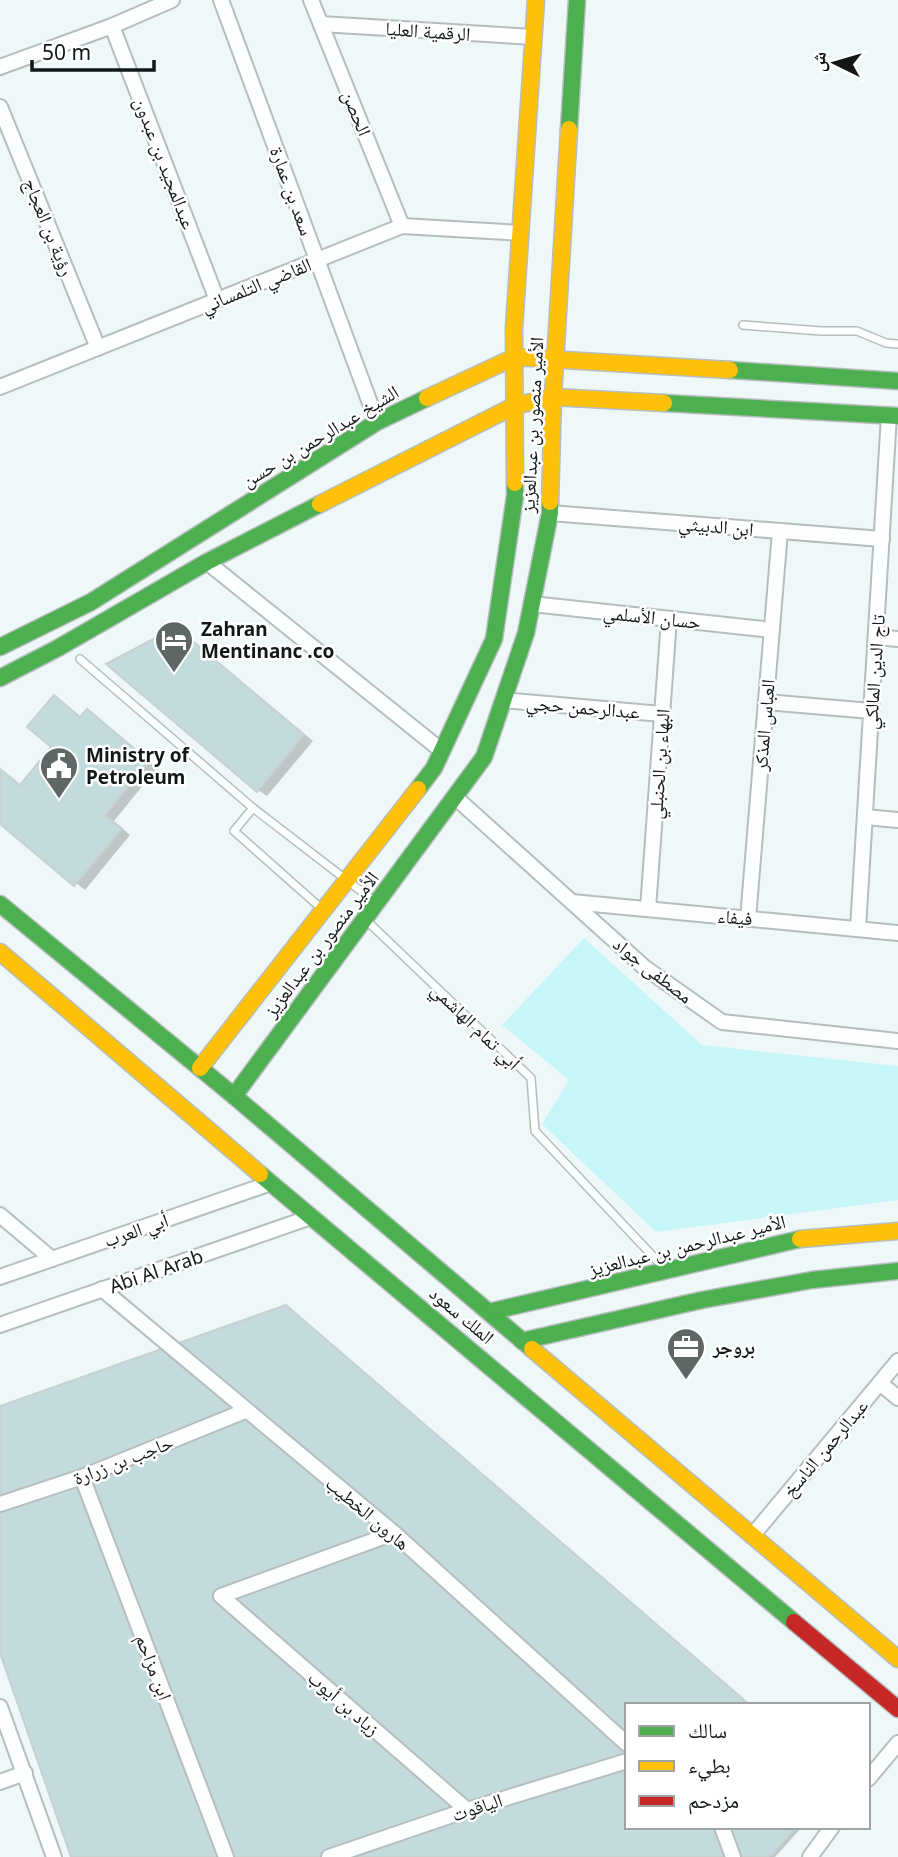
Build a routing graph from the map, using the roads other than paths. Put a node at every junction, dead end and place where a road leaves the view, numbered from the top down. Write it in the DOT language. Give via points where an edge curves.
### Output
graph roads {
  1 [pos="172,0"];
  2 [pos="221,0"];
  3 [pos="312,0"];
  4 [pos="536,0"];
  5 [pos="577,0"];
  6 [pos="321,24"];
  7 [pos="112,26"];
  8 [pos="534,37"];
  9 [pos="0,67"];
  10 [pos="0,107"];
  11 [pos="402,226"];
  12 [pos="521,233"];
  13 [pos="318,260"];
  14 [pos="217,300"];
  15 [pos="743,326"];
  16 [pos="898,344"];
  17 [pos="98,348"];
  18 [pos="515,357"];
  19 [pos="556,361"];
  20 [pos="898,381"];
  21 [pos="0,387"];
  22 [pos="553,397"];
  23 [pos="514,406"];
  24 [pos="893,416"];
  25 [pos="377,422"];
  26 [pos="551,513"];
  27 [pos="780,531"];
  28 [pos="882,539"];
  29 [pos="206,562"];
  30 [pos="532,604"];
  31 [pos="669,619"];
  32 [pos="772,630"];
  33 [pos="876,637"];
  34 [pos="898,639"];
  35 [pos="0,647"];
  36 [pos="80,659"];
  37 [pos="0,678"];
  38 [pos="503,701"];
  39 [pos="766,702"];
  40 [pos="871,711"];
  41 [pos="662,714"];
  42 [pos="442,751"];
  43 [pos="455,797"];
  44 [pos="253,808"];
  45 [pos="865,817"];
  46 [pos="898,820"];
  47 [pos="347,879"];
  48 [pos="572,902"];
  49 [pos="377,903"];
  50 [pos="0,904"];
  51 [pos="649,909"];
  52 [pos="323,910"];
  53 [pos="748,919"];
  54 [pos="366,920"];
  55 [pos="858,929"];
  56 [pos="898,933"];
  57 [pos="0,952"];
  58 [pos="898,1041"];
  59 [pos="200,1068"];
  60 [pos="234,1096"];
  61 [pos="271,1183"];
  62 [pos="0,1215"];
  63 [pos="311,1217"];
  64 [pos="898,1231"];
  65 [pos="52,1259"];
  66 [pos="667,1271"];
  67 [pos="898,1271"];
  68 [pos="0,1277"];
  69 [pos="103,1289"];
  70 [pos="579,1293"];
  71 [pos="489,1312"];
  72 [pos="0,1325"];
  73 [pos="589,1326"];
  74 [pos="522,1341"];
  75 [pos="898,1361"];
  76 [pos="880,1383"];
  77 [pos="898,1398"];
  78 [pos="245,1411"];
  79 [pos="82,1477"];
  80 [pos="0,1504"];
  81 [pos="394,1534"];
  82 [pos="752,1535"];
  83 [pos="898,1659"];
  84 [pos="0,1707"];
  85 [pos="898,1709"];
  86 [pos="625,1742"];
  87 [pos="898,1743"];
  88 [pos="625,1762"];
  89 [pos="25,1773"];
  90 [pos="870,1777"];
  91 [pos="0,1782"];
  92 [pos="467,1810"];
  93 [pos="723,1829"];
  94 [pos="831,1829"];
  95 [pos="54,1857"];
  96 [pos="226,1857"];
  97 [pos="329,1857"];
  98 [pos="733,1857"];
  99 [pos="810,1857"];
  1 -- 7 [label="street"];
  2 -- 13 [label="street, سعد بن عمارة"];
  3 -- 6 [label="street, الحصن"];
  4 -- 8 [label="street, الأمير منصور بن عبدالعزيز"];
  5 -- 19 [label="street, الأمير منصور بن عبدالعزيز"];
  6 -- 8 [label="street, الرقمية العليا"];
  6 -- 11 [label="street, الحصن"];
  7 -- 9 [label="street"];
  7 -- 14 [label="street, عبدالمجيد بن عبدون"];
  8 -- 12 [label="street, الأمير منصور بن عبدالعزيز"];
  10 -- 17 [label="street, رؤية بن العجاج"];
  11 -- 12 [label="street, القاضي التلمساني"];
  11 -- 13 [label="street, القاضي التلمساني"];
  12 -- 18 [label="street, الأمير منصور بن عبدالعزيز"];
  13 -- 14 [label="street, القاضي التلمساني"];
  13 -- 25 [label="street, سعد بن عمارة"];
  14 -- 17 [label="street, القاضي التلمساني"];
  15 -- 16 [label="lane" via="857,331"];
  17 -- 21 [label="street, القاضي التلمساني"];
  18 -- 19 [label="street"];
  18 -- 23 [label="street, الأمير منصور بن عبدالعزيز"];
  18 -- 25 [label="street, الشيخ عبدالرحمن بن حسن"];
  19 -- 20 [label="street"];
  19 -- 22 [label="street, الأمير منصور بن عبدالعزيز"];
  22 -- 23 [label="street"];
  22 -- 24 [label="street"];
  22 -- 26 [label="street, الأمير منصور بن عبدالعزيز"];
  23 -- 29 [label="street"];
  23 -- 42 [label="street, الأمير منصور بن عبدالعزيز" via="515,496 494,639"];
  24 -- 28 [label="street, تاج الدين المالكي"];
  25 -- 35 [label="street, الشيخ عبدالرحمن بن حسن" via="91,602"];
  26 -- 27 [label="street, ابن الدبيثي"];
  26 -- 30 [label="street, الأمير منصور بن عبدالعزيز"];
  27 -- 28 [label="street, ابن الدبيثي"];
  27 -- 32 [label="street, العباس المذكر"];
  28 -- 33 [label="street, تاج الدين المالكي"];
  29 -- 37 [label="street"];
  29 -- 42 [label="street"];
  30 -- 31 [label="street, حسان الأسلمي"];
  30 -- 38 [label="street, الأمير منصور بن عبدالعزيز"];
  31 -- 32 [label="street, حسان الأسلمي"];
  31 -- 41 [label="street, البهاء بن الحنبلي"];
  32 -- 39 [label="street, العباس المذكر"];
  33 -- 34 [label="street"];
  33 -- 40 [label="street, تاج الدين المالكي"];
  36 -- 44 [label="lane"];
  38 -- 41 [label="street, عبدالرحمن حجي"];
  38 -- 43 [label="street, الأمير منصور بن عبدالعزيز" via="484,757"];
  39 -- 40 [label="street"];
  39 -- 53 [label="street, العباس المذكر"];
  40 -- 45 [label="street, تاج الدين المالكي"];
  41 -- 51 [label="street, البهاء بن الحنبلي"];
  42 -- 47 [label="street, الأمير منصور بن عبدالعزيز" via="434,768"];
  43 -- 48 [label="street, مصطفى جواد"];
  43 -- 49 [label="street, الأمير منصور بن عبدالعزيز"];
  44 -- 47 [label="lane"];
  44 -- 52 [label="lane" via="234,831"];
  45 -- 46 [label="street"];
  45 -- 55 [label="street, تاج الدين المالكي"];
  47 -- 49 [label="lane"];
  47 -- 52 [label="street, الأمير منصور بن عبدالعزيز"];
  48 -- 51 [label="street, فيفاء"];
  48 -- 58 [label="street, مصطفى جواد" via="645,967 722,1022"];
  49 -- 54 [label="street, الأمير منصور بن عبدالعزيز"];
  50 -- 59 [label="street, الملك سعود"];
  51 -- 53 [label="street, فيفاء"];
  52 -- 59 [label="street, الأمير منصور بن عبدالعزيز"];
  53 -- 55 [label="street, فيفاء"];
  54 -- 60 [label="street, الأمير منصور بن عبدالعزيز"];
  54 -- 66 [label="lane, أبي تمام الهاشمي" via="531,1078 535,1132"];
  55 -- 56 [label="street, فيفاء"];
  57 -- 61 [label="street, الملك سعود"];
  59 -- 60 [label="street, الملك سعود"];
  60 -- 71 [label="street, الملك سعود"];
  61 -- 63 [label="street, الملك سعود"];
  61 -- 65 [label="street, أبي العرب"];
  62 -- 65 [label="street"];
  63 -- 69 [label="street, Abi Al Arab"];
  63 -- 85 [label="street, الملك سعود"];
  64 -- 66 [label="street, الأمير عبدالرحمن بن عبدالعزيز" via="801,1239"];
  65 -- 68 [label="street, أبي العرب"];
  66 -- 70 [label="street, الأمير عبدالرحمن بن عبدالعزيز"];
  67 -- 73 [label="street" via="812,1280"];
  69 -- 72 [label="street, Abi Al Arab"];
  69 -- 78 [label="street, هارون الخطيب"];
  70 -- 71 [label="street, الأمير عبدالرحمن بن عبدالعزيز"];
  70 -- 73 [label="street" via="570,1311 579,1324"];
  71 -- 74 [label="street, الملك سعود"];
  73 -- 74 [label="street"];
  74 -- 82 [label="street, الملك سعود"];
  75 -- 76 [label="street, عبدالرحمن الناسخ"];
  76 -- 77 [label="street"];
  76 -- 82 [label="street, عبدالرحمن الناسخ"];
  78 -- 79 [label="street, حاجب بن زرارة"];
  78 -- 81 [label="street, هارون الخطيب"];
  79 -- 80 [label="street, حاجب بن زرارة"];
  79 -- 96 [label="street, ابن مزاحم"];
  81 -- 86 [label="street, هارون الخطيب"];
  81 -- 92 [label="street, زياد بن أيوب" via="220,1596"];
  82 -- 83 [label="street, الملك سعود"];
  84 -- 89 [label="street"];
  87 -- 90 [label="street"];
  88 -- 92 [label="street, الياقوت"];
  89 -- 91 [label="street"];
  89 -- 95 [label="street"];
  92 -- 97 [label="street, الياقوت"];
  93 -- 98 [label="street"];
  94 -- 99 [label="street"];
}
